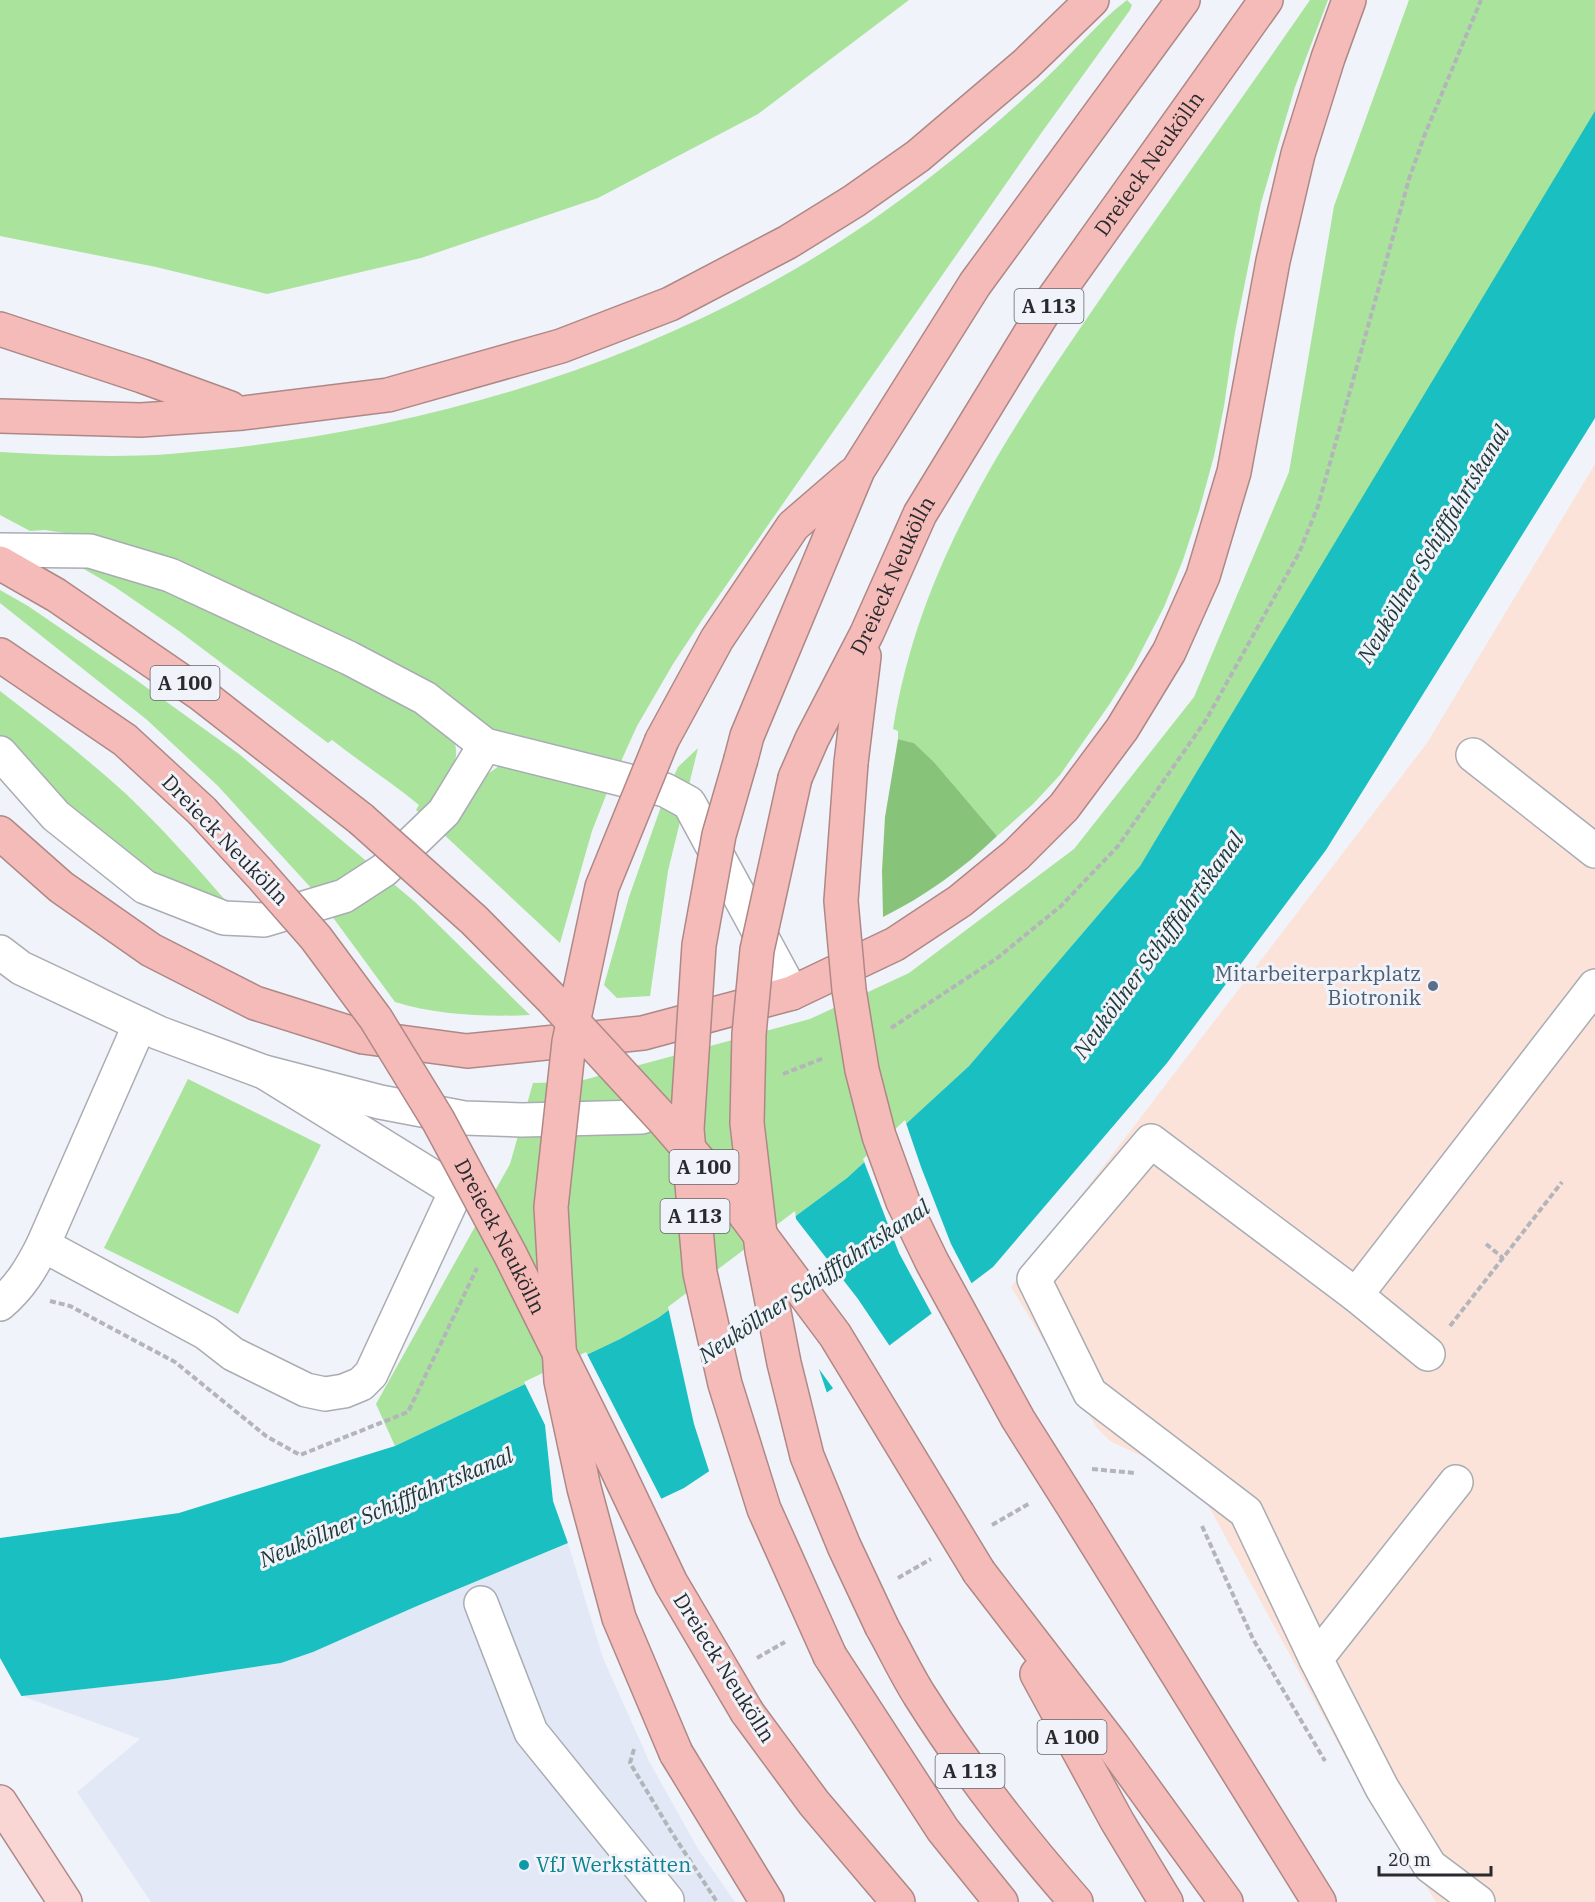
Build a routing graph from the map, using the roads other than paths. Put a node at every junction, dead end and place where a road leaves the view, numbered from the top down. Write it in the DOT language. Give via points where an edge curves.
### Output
graph roads {
  1 [pos="1092,0"];
  2 [pos="1184,0"];
  3 [pos="1266,0"];
  4 [pos="1349,0"];
  5 [pos="0,329"];
  6 [pos="243,413"];
  7 [pos="0,416"];
  8 [pos="858,470"];
  9 [pos="0,550"];
  10 [pos="0,563"];
  11 [pos="867,633"];
  12 [pos="0,655"];
  13 [pos="485,745"];
  14 [pos="0,753"];
  15 [pos="1473,755"];
  16 [pos="0,833"];
  17 [pos="1595,851"];
  18 [pos="0,952"];
  19 [pos="1595,986"];
  20 [pos="792,993"];
  21 [pos="140,1024"];
  22 [pos="264,1072"];
  23 [pos="642,1117"];
  24 [pos="43,1245"];
  25 [pos="1356,1295"];
  26 [pos="8,1298"];
  27 [pos="1428,1354"];
  28 [pos="1456,1482"];
  29 [pos="979,1572"];
  30 [pos="481,1603"];
  31 [pos="1316,1659"];
  32 [pos="0,1802"];
  33 [pos="65,1902"];
  34 [pos="665,1902"];
  35 [pos="767,1902"];
  36 [pos="898,1902"];
  37 [pos="1001,1902"];
  38 [pos="1076,1902"];
  39 [pos="1166,1902"];
  40 [pos="1226,1902"];
  41 [pos="1320,1902"];
  42 [pos="1478,1902"];
  1 -- 6 [label="highway" via="918,156 788,242 670,304 561,346 388,395"];
  2 -- 8 [label="highway, A 113" via="975,284"];
  3 -- 11 [label="highway, Dreieck Neukölln / A 113" via="1041,316 920,514"];
  4 -- 20 [label="highway" via="1298,154 1273,261 1234,472 1203,576 1169,652 1122,729 1070,798 1016,855 960,901 895,944"];
  5 -- 6 [label="highway"];
  6 -- 7 [label="highway" via="141,420"];
  8 -- 35 [label="highway, bridge" via="793,526 717,639 662,740 602,887 569,1042 551,1207 561,1381 584,1488 619,1618 676,1753"];
  8 -- 37 [label="highway, A 113, bridge" via="747,736 719,836 699,945 687,1129 700,1272 725,1384 764,1509 830,1656 943,1830"];
  9 -- 13 [label="lane" via="90,551 170,575 359,663 424,698"];
  10 -- 29 [label="highway, A 100, bridge" via="56,595 202,695 361,819 474,920 552,999 740,1208 835,1335"];
  11 -- 38 [label="highway, Dreieck Neukölln / A 113, bridge" via="795,778 757,950 749,1034 747,1123 762,1251 807,1456 882,1627 919,1694 968,1769"];
  11 -- 41 [label="highway, bridge" via="851,763 841,901 849,990 862,1070 879,1136 903,1203 1018,1419"];
  12 -- 36 [label="highway, Dreieck Neukölln, bridge" via="125,740 202,812 316,938 376,1019 438,1120 510,1254 671,1583 747,1712 814,1803"];
  13 -- 14 [label="lane" via="444,813 384,870 344,896 264,920 224,918 145,887 56,816"];
  13 -- 20 [label="lane" via="665,790 689,803"];
  15 -- 17 [label="lane"];
  16 -- 20 [label="highway" via="61,888 151,950 255,1003 363,1036 467,1051 643,1033"];
  18 -- 21 [label="lane" via="21,968"];
  19 -- 25 [label="lane"];
  21 -- 22 [label="lane"];
  21 -- 24 [label="lane"];
  22 -- 23 [label="lane" via="380,1102 464,1118"];
  22 -- 24 [label="lane" via="456,1191 371,1374 361,1384 326,1394 306,1390 233,1354 206,1333"];
  24 -- 26 [label="lane" via="30,1271"];
  25 -- 27 [label="lane"];
  25 -- 31 [label="lane" via="1151,1141 1034,1279 1090,1393 1246,1512"];
  28 -- 31 [label="lane"];
  29 -- 39 [label="highway, A 100"];
  29 -- 40 [label="highway" via="1113,1746"];
  30 -- 34 [label="lane" via="531,1732"];
  31 -- 42 [label="lane" via="1382,1788 1430,1866"];
  32 -- 33 [label="main road"];
}
